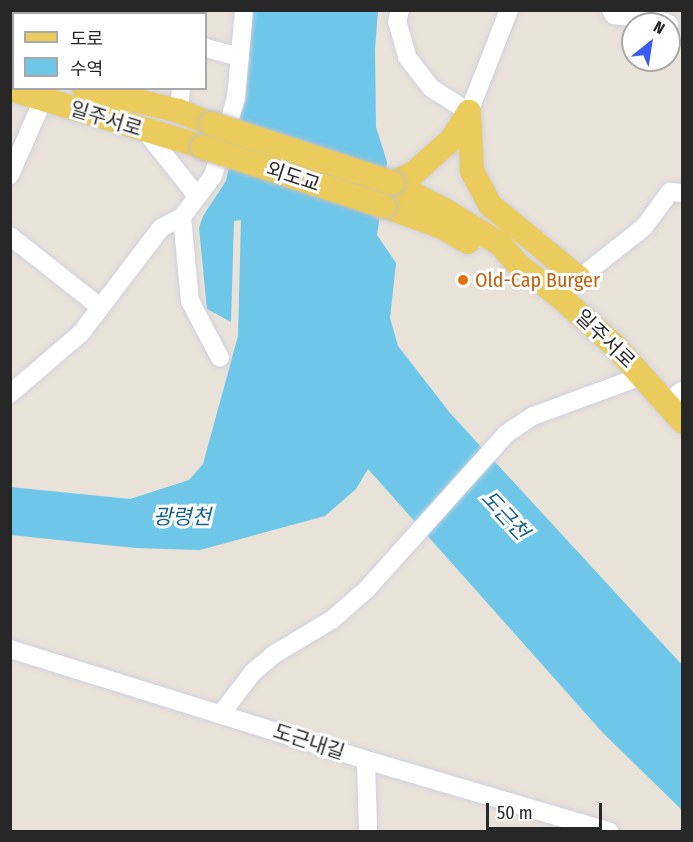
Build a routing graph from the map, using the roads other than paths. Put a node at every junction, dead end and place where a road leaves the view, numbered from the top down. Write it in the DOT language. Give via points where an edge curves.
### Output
graph roads {
  1 [pos="244,10"];
  2 [pos="400,10"];
  3 [pos="509,10"];
  4 [pos="207,48"];
  5 [pos="240,57"];
  6 [pos="13,90"];
  7 [pos="100,90"];
  8 [pos="43,100"];
  9 [pos="180,100"];
  10 [pos="469,112"];
  11 [pos="212,124"];
  12 [pos="146,132"];
  13 [pos="203,147"];
  14 [pos="10,175"];
  15 [pos="392,183"];
  16 [pos="682,193"];
  17 [pos="197,196"];
  18 [pos="384,206"];
  19 [pos="182,217"];
  20 [pos="10,236"];
  21 [pos="519,266"];
  22 [pos="579,278"];
  23 [pos="558,295"];
  24 [pos="100,307"];
  25 [pos="220,358"];
  26 [pos="642,376"];
  27 [pos="11,392"];
  28 [pos="674,397"];
  29 [pos="682,421"];
  30 [pos="10,649"];
  31 [pos="221,714"];
  32 [pos="366,760"];
  33 [pos="368,831"];
  34 [pos="610,831"];
  1 -- 5 [label="street"];
  2 -- 10 [label="street" via="398,21 407,57 431,88"];
  3 -- 10 [label="street"];
  4 -- 5 [label="street"];
  5 -- 17 [label="street" via="226,139 213,176"];
  6 -- 8 [label="main road, 일주서로"];
  7 -- 9 [label="main road, 일주서로"];
  8 -- 12 [label="main road, 일주서로"];
  8 -- 14 [label="street"];
  9 -- 11 [label="main road, 일주서로"];
  10 -- 15 [label="main road" via="452,139 414,173"];
  10 -- 22 [label="main road" via="472,171 490,205"];
  11 -- 15 [label="main road, 외도교, bridge"];
  12 -- 13 [label="main road, 일주서로"];
  12 -- 17 [label="street"];
  13 -- 18 [label="main road, 외도교, bridge"];
  15 -- 21 [label="main road, 일주서로" via="500,244"];
  16 -- 22 [label="street" via="670,192 644,228"];
  17 -- 19 [label="street"];
  18 -- 21 [label="main road, 일주서로" via="442,227 490,255"];
  19 -- 24 [label="street" via="160,228"];
  19 -- 25 [label="street" via="190,301"];
  20 -- 24 [label="street"];
  21 -- 23 [label="main road, 일주서로"];
  22 -- 23 [label="street"];
  23 -- 26 [label="main road, 일주서로"];
  24 -- 27 [label="street" via="81,333"];
  26 -- 28 [label="main road, 일주서로"];
  26 -- 31 [label="street" via="533,416 506,434 400,554 333,619 273,655 253,672"];
  28 -- 29 [label="main road, 일주서로"];
  30 -- 31 [label="street, 도근내길"];
  31 -- 32 [label="street, 도근내길"];
  32 -- 33 [label="street"];
  32 -- 34 [label="street, 도근내길"];
}
